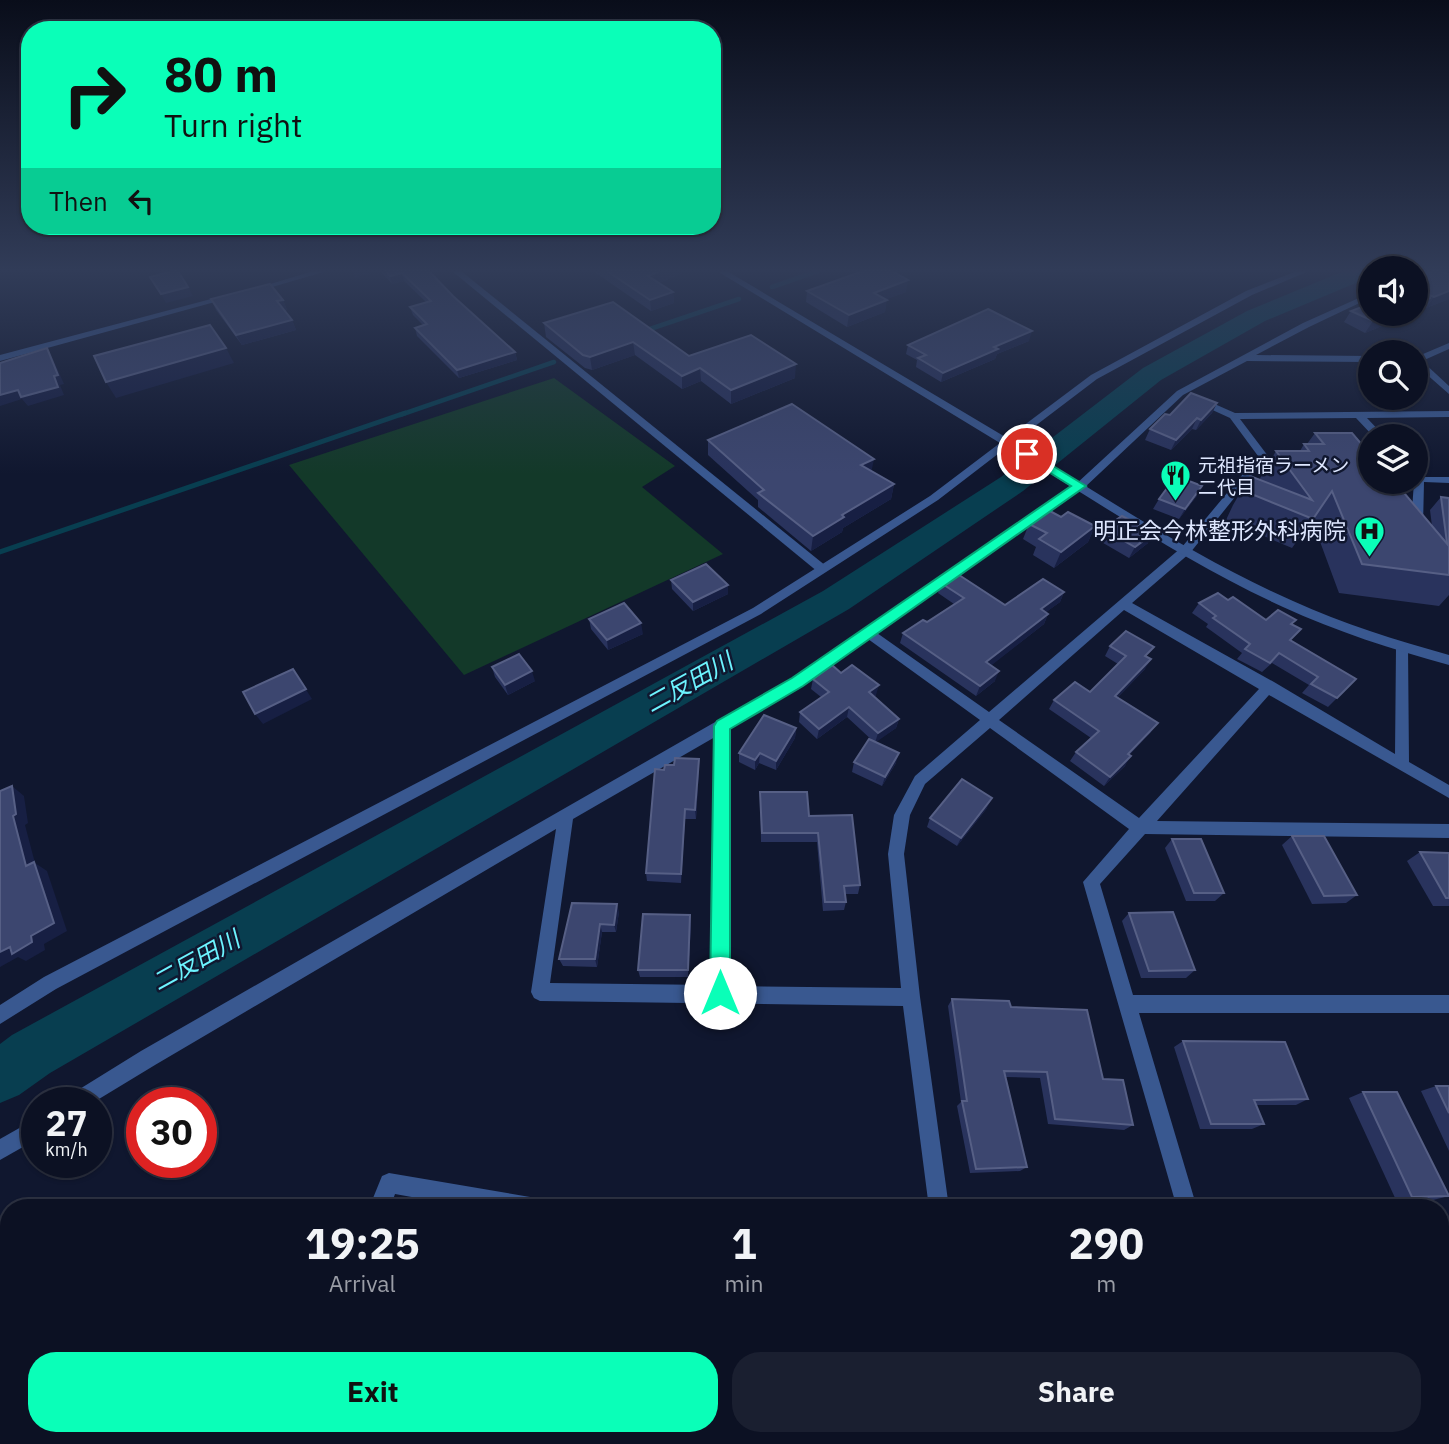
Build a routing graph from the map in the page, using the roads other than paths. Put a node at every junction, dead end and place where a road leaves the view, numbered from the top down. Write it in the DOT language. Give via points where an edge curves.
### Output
graph roads {
  1 [pos="73,338"];
  2 [pos="539,338"];
  3 [pos="834,338"];
  4 [pos="1163,338"];
  5 [pos="1282,338"];
  6 [pos="1449,346"];
  7 [pos="1428,355"];
  8 [pos="0,358"];
  9 [pos="1246,358"];
  10 [pos="1358,359"];
  11 [pos="1428,371"];
  12 [pos="1449,391"];
  13 [pos="1180,393"];
  14 [pos="1449,414"];
  15 [pos="1359,415"];
  16 [pos="1233,416"];
  17 [pos="1368,424"];
  18 [pos="1007,442"];
  19 [pos="1428,479"];
  20 [pos="1449,480"];
  21 [pos="1080,486"];
  22 [pos="1418,494"];
  23 [pos="1416,545"];
  24 [pos="1186,550"];
  25 [pos="822,569"];
  26 [pos="1125,605"];
  27 [pos="868,633"];
  28 [pos="1402,648"];
  29 [pos="1449,660"];
  30 [pos="1269,686"];
  31 [pos="989,720"];
  32 [pos="722,726"];
  33 [pos="1402,765"];
  34 [pos="1449,792"];
  35 [pos="566,816"];
  36 [pos="1139,827"];
  37 [pos="1449,831"];
  38 [pos="720,993"];
  39 [pos="911,998"];
  40 [pos="1127,1004"];
  41 [pos="1449,1004"];
  42 [pos="0,1015"];
  43 [pos="101,1087"];
  44 [pos="21,1138"];
  45 [pos="0,1150"];
  46 [pos="383,1199"];
  47 [pos="483,1199"];
  48 [pos="938,1199"];
  49 [pos="1183,1199"];
  1 -- 8 [label="street"];
  2 -- 25 [label="street"];
  3 -- 18 [label="street"];
  4 -- 18 [label="street" via="1094,377"];
  5 -- 9 [label="street"];
  6 -- 7 [label="street"];
  9 -- 10 [label="street"];
  9 -- 13 [label="street"];
  11 -- 12 [label="street"];
  13 -- 16 [label="street"];
  13 -- 21 [label="street"];
  14 -- 15 [label="street"];
  15 -- 16 [label="street"];
  15 -- 17 [label="street"];
  16 -- 24 [label="street" via="1263,456"];
  18 -- 21 [label="street"];
  18 -- 25 [label="street" via="934,498"];
  19 -- 20 [label="street"];
  21 -- 24 [label="street"];
  21 -- 27 [label="street"];
  22 -- 23 [label="street"];
  24 -- 26 [label="street"];
  24 -- 28 [label="street" via="1301,611"];
  25 -- 42 [label="street" via="757,611 50,983"];
  26 -- 30 [label="street"];
  26 -- 31 [label="street"];
  27 -- 31 [label="street"];
  27 -- 32 [label="street"];
  28 -- 29 [label="street"];
  28 -- 33 [label="street"];
  30 -- 33 [label="street"];
  30 -- 36 [label="street"];
  31 -- 36 [label="street"];
  31 -- 39 [label="street" via="920,780 902,815 896,854"];
  32 -- 35 [label="street"];
  32 -- 38 [label="street"];
  33 -- 34 [label="street"];
  35 -- 38 [label="street" via="540,992"];
  35 -- 43 [label="street"];
  36 -- 37 [label="street"];
  36 -- 40 [label="street" via="1091,882"];
  38 -- 39 [label="street"];
  39 -- 48 [label="street"];
  40 -- 41 [label="street"];
  40 -- 49 [label="street"];
  44 -- 45 [label="street"];
  46 -- 47 [label="street" via="389,1183"];
}
